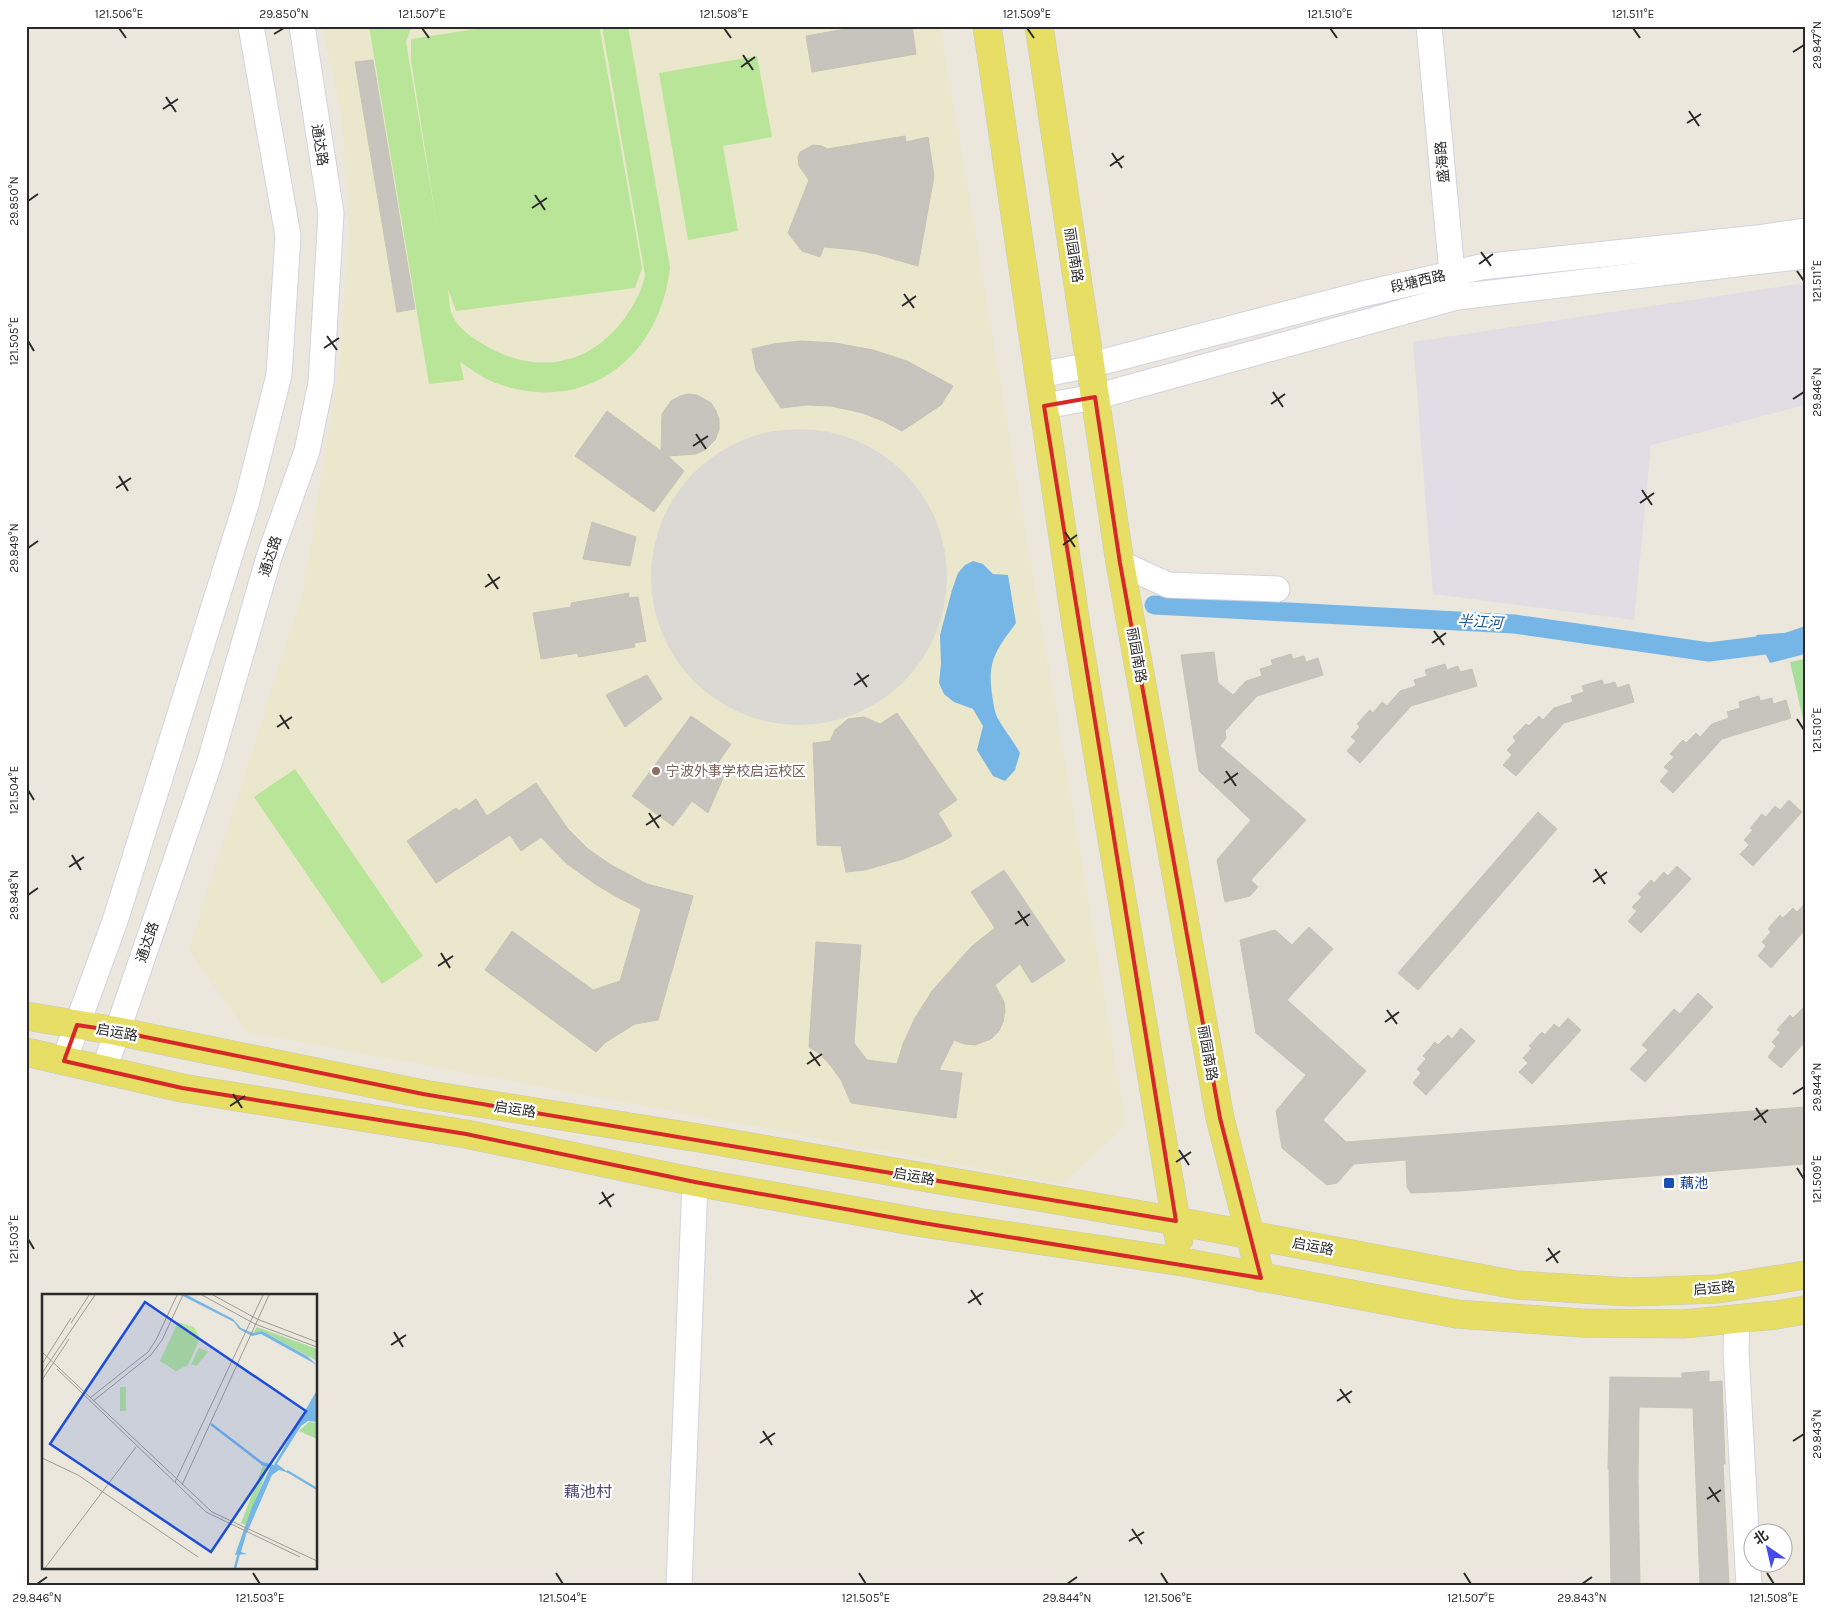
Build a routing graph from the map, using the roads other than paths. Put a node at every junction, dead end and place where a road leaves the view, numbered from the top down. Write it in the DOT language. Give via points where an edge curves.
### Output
graph roads {
  1 [pos="252,26"];
  2 [pos="302,26"];
  3 [pos="987,26"];
  4 [pos="1039,26"];
  5 [pos="1429,26"];
  6 [pos="1805,232"];
  7 [pos="1805,256"];
  8 [pos="1454,285"];
  9 [pos="1091,365"];
  10 [pos="1039,375"];
  11 [pos="1096,397"];
  12 [pos="1044,406"];
  13 [pos="1120,563"];
  14 [pos="1277,589"];
  15 [pos="26,1016"];
  16 [pos="77,1025"];
  17 [pos="116,1031"];
  18 [pos="26,1052"];
  19 [pos="64,1061"];
  20 [pos="104,1070"];
  21 [pos="695,1182"];
  22 [pos="1176,1221"];
  23 [pos="1249,1234"];
  24 [pos="1183,1262"];
  25 [pos="1805,1275"];
  26 [pos="1261,1278"];
  27 [pos="1805,1310"];
  28 [pos="1737,1319"];
  29 [pos="680,1585"];
  30 [pos="1749,1585"];
  1 -- 16 [label="street" via="288,236 279,375 244,511 115,921"];
  2 -- 17 [label="street, 通达路" via="331,213 321,383 307,451 269,557 210,761"];
  3 -- 10 [label="main road"];
  4 -- 9 [label="main road, 丽园南路"];
  5 -- 8 [label="street, 盛海路"];
  6 -- 8 [label="street, 段塘西路" via="1481,267"];
  7 -- 8 [label="street, 段塘西路"];
  8 -- 9 [label="street, 段塘西路" via="1363,294"];
  8 -- 11 [label="street, 段塘西路"];
  9 -- 10 [label="street, 段塘西路"];
  9 -- 11 [label="main road, 丽园南路"];
  10 -- 12 [label="main road"];
  11 -- 12 [label="street, 段塘西路"];
  11 -- 13 [label="main road, 丽园南路"];
  12 -- 22 [label="main road" via="1076,625"];
  13 -- 14 [label="street" via="1168,585"];
  13 -- 23 [label="main road, 丽园南路" via="1220,1118"];
  15 -- 16 [label="main road, 启运路"];
  16 -- 17 [label="main road, 启运路"];
  16 -- 19 [label="street"];
  17 -- 20 [label="street, 通达路"];
  17 -- 22 [label="main road, 启运路" via="423,1094"];
  18 -- 19 [label="main road"];
  19 -- 20 [label="main road"];
  20 -- 21 [label="main road" via="182,1088 466,1134"];
  21 -- 24 [label="main road" via="923,1223"];
  21 -- 29 [label="street"];
  22 -- 23 [label="main road, 启运路"];
  22 -- 24 [label="main road"];
  23 -- 25 [label="main road, 启运路" via="1516,1285 1630,1292 1718,1289"];
  23 -- 26 [label="main road, 丽园南路"];
  24 -- 26 [label="main road"];
  26 -- 28 [label="main road" via="1456,1314 1582,1323 1683,1324"];
  27 -- 28 [label="main road"];
  28 -- 30 [label="street"];
}
